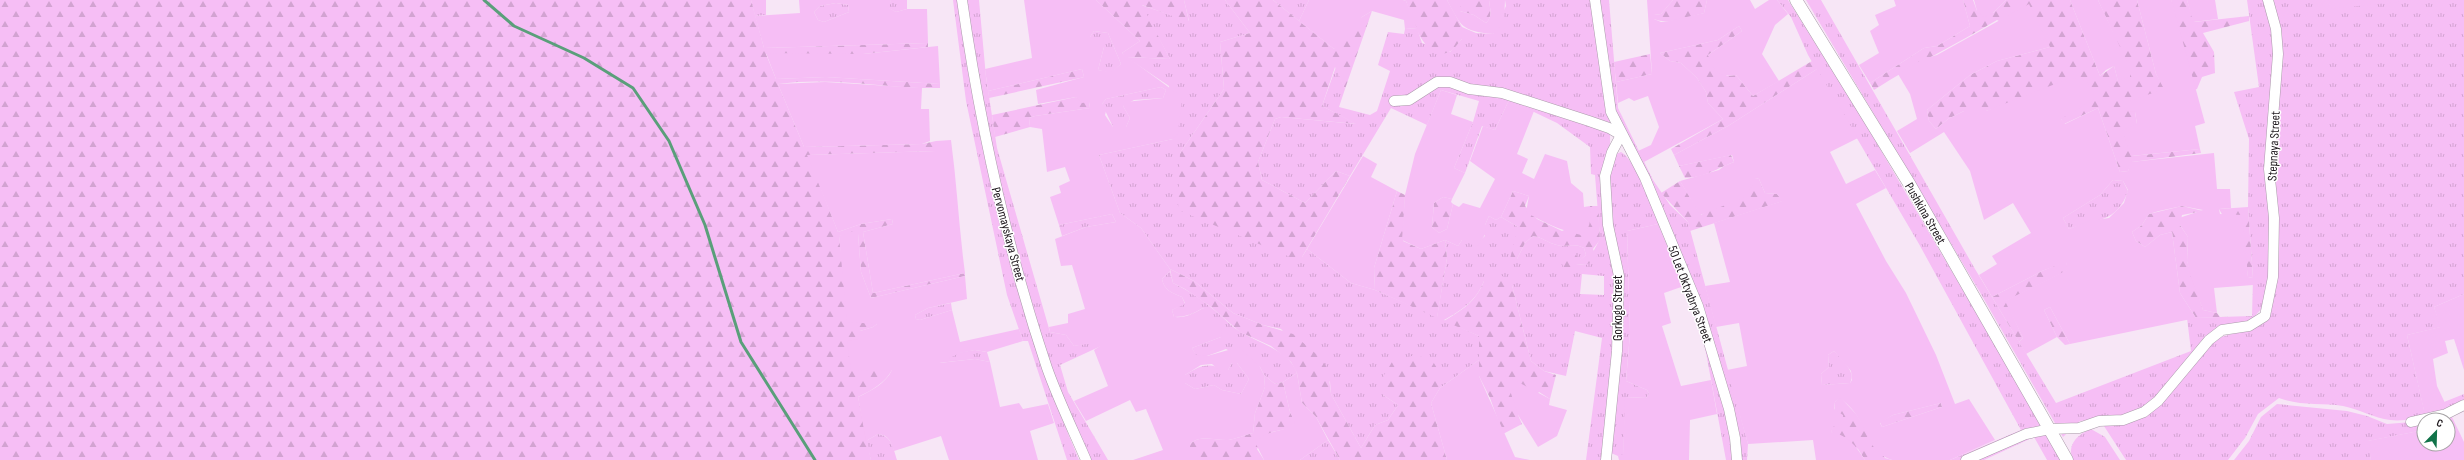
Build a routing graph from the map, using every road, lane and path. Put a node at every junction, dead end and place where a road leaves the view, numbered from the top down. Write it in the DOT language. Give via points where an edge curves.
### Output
graph roads {
  1 [pos="962,0"];
  2 [pos="1595,0"];
  3 [pos="1796,0"];
  4 [pos="2268,0"];
  5 [pos="1394,101"];
  6 [pos="1621,135"];
  7 [pos="2464,405"];
  8 [pos="2411,422"];
  9 [pos="2050,429"];
  10 [pos="1086,460"];
  11 [pos="1606,460"];
  12 [pos="1737,460"];
  13 [pos="1966,460"];
  14 [pos="2067,460"];
  1 -- 10 [label="street, Pervomayskaya Street" via="991,164 1016,264 1048,368"];
  2 -- 6 [label="street, 50 Let Oktyabrya Street" via="1610,112"];
  3 -- 9 [label="street, Pushkina Street" via="1910,185"];
  4 -- 9 [label="street, Stepnaya Street" via="2276,30 2278,54 2269,168 2274,218 2272,277 2264,316 2249,326 2222,330 2209,340 2158,401 2144,412 2123,420 2099,421 2079,428"];
  5 -- 6 [label="street" via="1409,100 1437,82 1450,82 1469,89 1502,93 1609,128"];
  6 -- 11 [label="street, Gorkogo Street" via="1612,152 1605,176 1608,225 1619,276 1617,351"];
  6 -- 12 [label="street, 50 Let Oktyabrya Street" via="1645,178 1698,306 1729,409"];
  7 -- 8 [label="street" via="2446,414"];
  9 -- 13 [label="street" via="2026,434"];
  9 -- 14 [label="street, Pushkina Street"];
}
